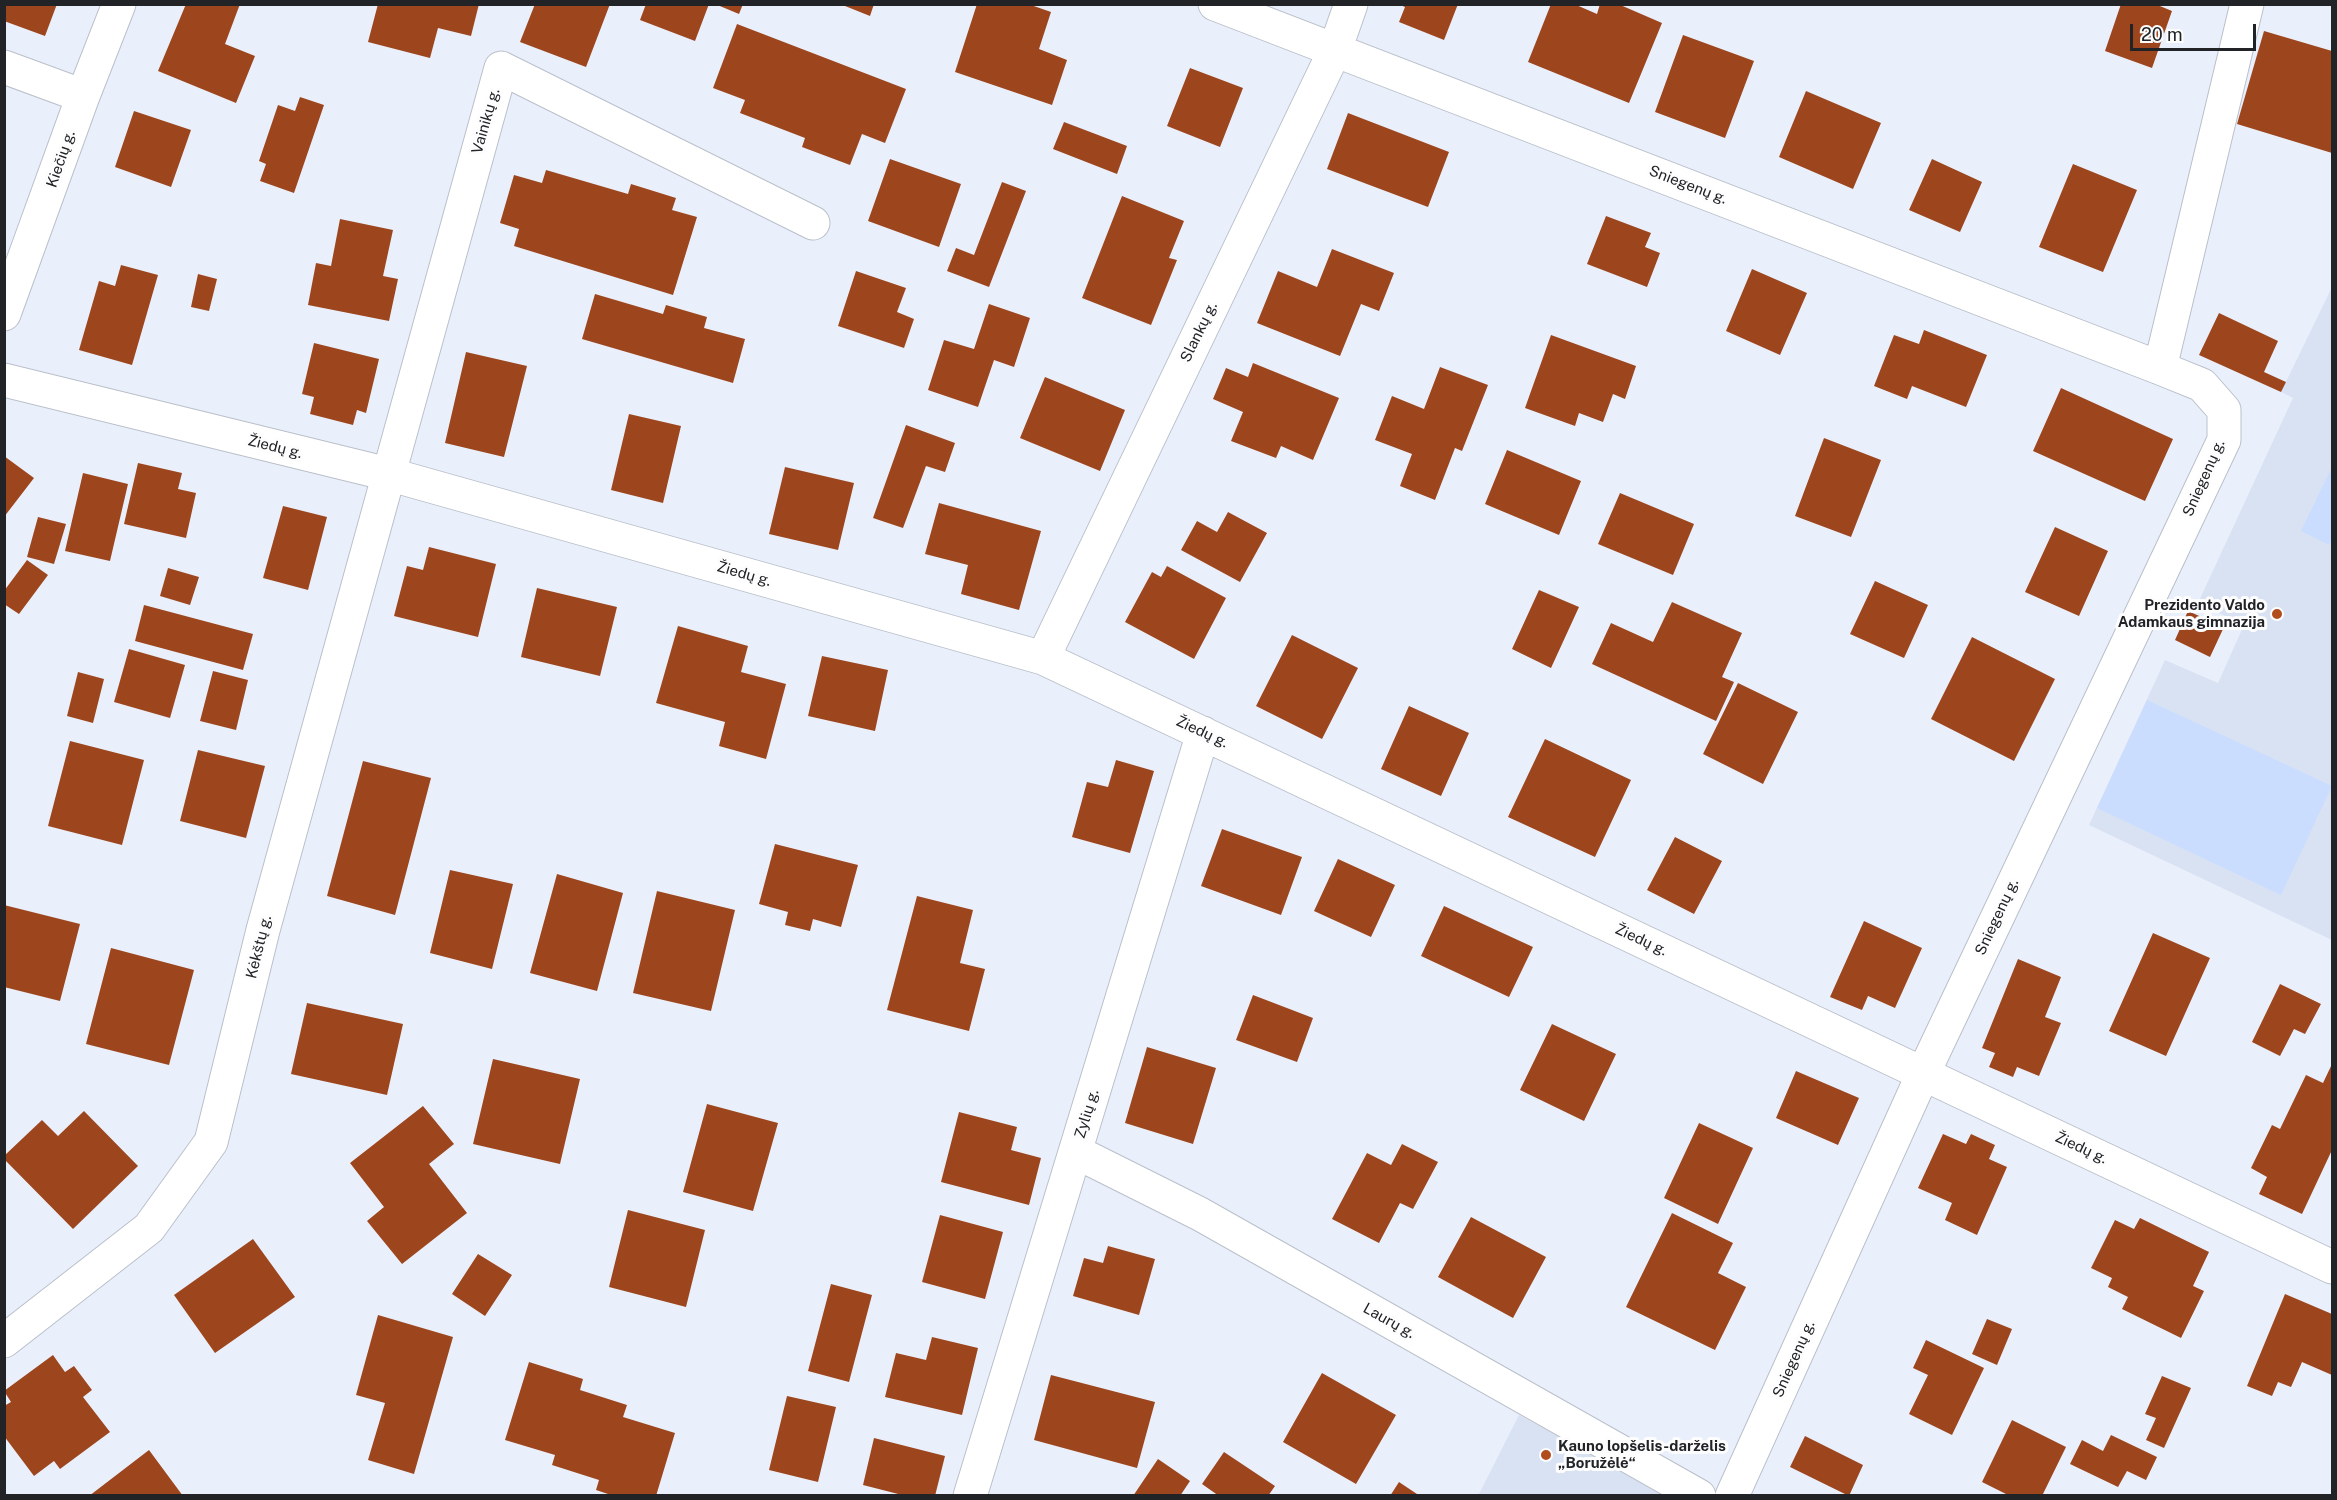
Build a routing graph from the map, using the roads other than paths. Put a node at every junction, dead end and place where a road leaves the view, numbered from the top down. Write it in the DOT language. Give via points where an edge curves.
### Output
graph roads {
  1 [pos="119,4"];
  2 [pos="1215,4"];
  3 [pos="1351,4"];
  4 [pos="2247,4"];
  5 [pos="1335,50"];
  6 [pos="4,67"];
  7 [pos="83,96"];
  8 [pos="813,223"];
  9 [pos="4,314"];
  10 [pos="2160,368"];
  11 [pos="4,380"];
  12 [pos="388,474"];
  13 [pos="1043,658"];
  14 [pos="1203,733"];
  15 [pos="1923,1074"];
  16 [pos="1076,1152"];
  17 [pos="2332,1267"];
  18 [pos="4,1341"];
  19 [pos="970,1496"];
  20 [pos="1699,1496"];
  21 [pos="1732,1496"];
  1 -- 7 [label="street, Kiečių g."];
  2 -- 5 [label="street, Sniegenų g."];
  3 -- 5 [label="street, Slankų g."];
  4 -- 10 [label="street"];
  5 -- 10 [label="street, Sniegenų g."];
  5 -- 13 [label="street, Slankų g."];
  6 -- 7 [label="street"];
  7 -- 9 [label="street, Kiečių g."];
  8 -- 12 [label="street, Vainikų g." via="501,68"];
  10 -- 15 [label="street, Sniegenų g." via="2202,385 2224,410 2224,440"];
  11 -- 12 [label="street, Žiedų g."];
  12 -- 13 [label="street, Žiedų g."];
  12 -- 18 [label="street, Kėkštų g." via="263,930 211,1142 149,1228"];
  13 -- 14 [label="street, Žiedų g."];
  14 -- 15 [label="street, Žiedų g."];
  14 -- 16 [label="street, Zylių g."];
  15 -- 17 [label="street, Žiedų g."];
  15 -- 21 [label="street, Sniegenų g."];
  16 -- 19 [label="street, Zylių g."];
  16 -- 20 [label="street, Laurų g." via="1200,1214"];
}
